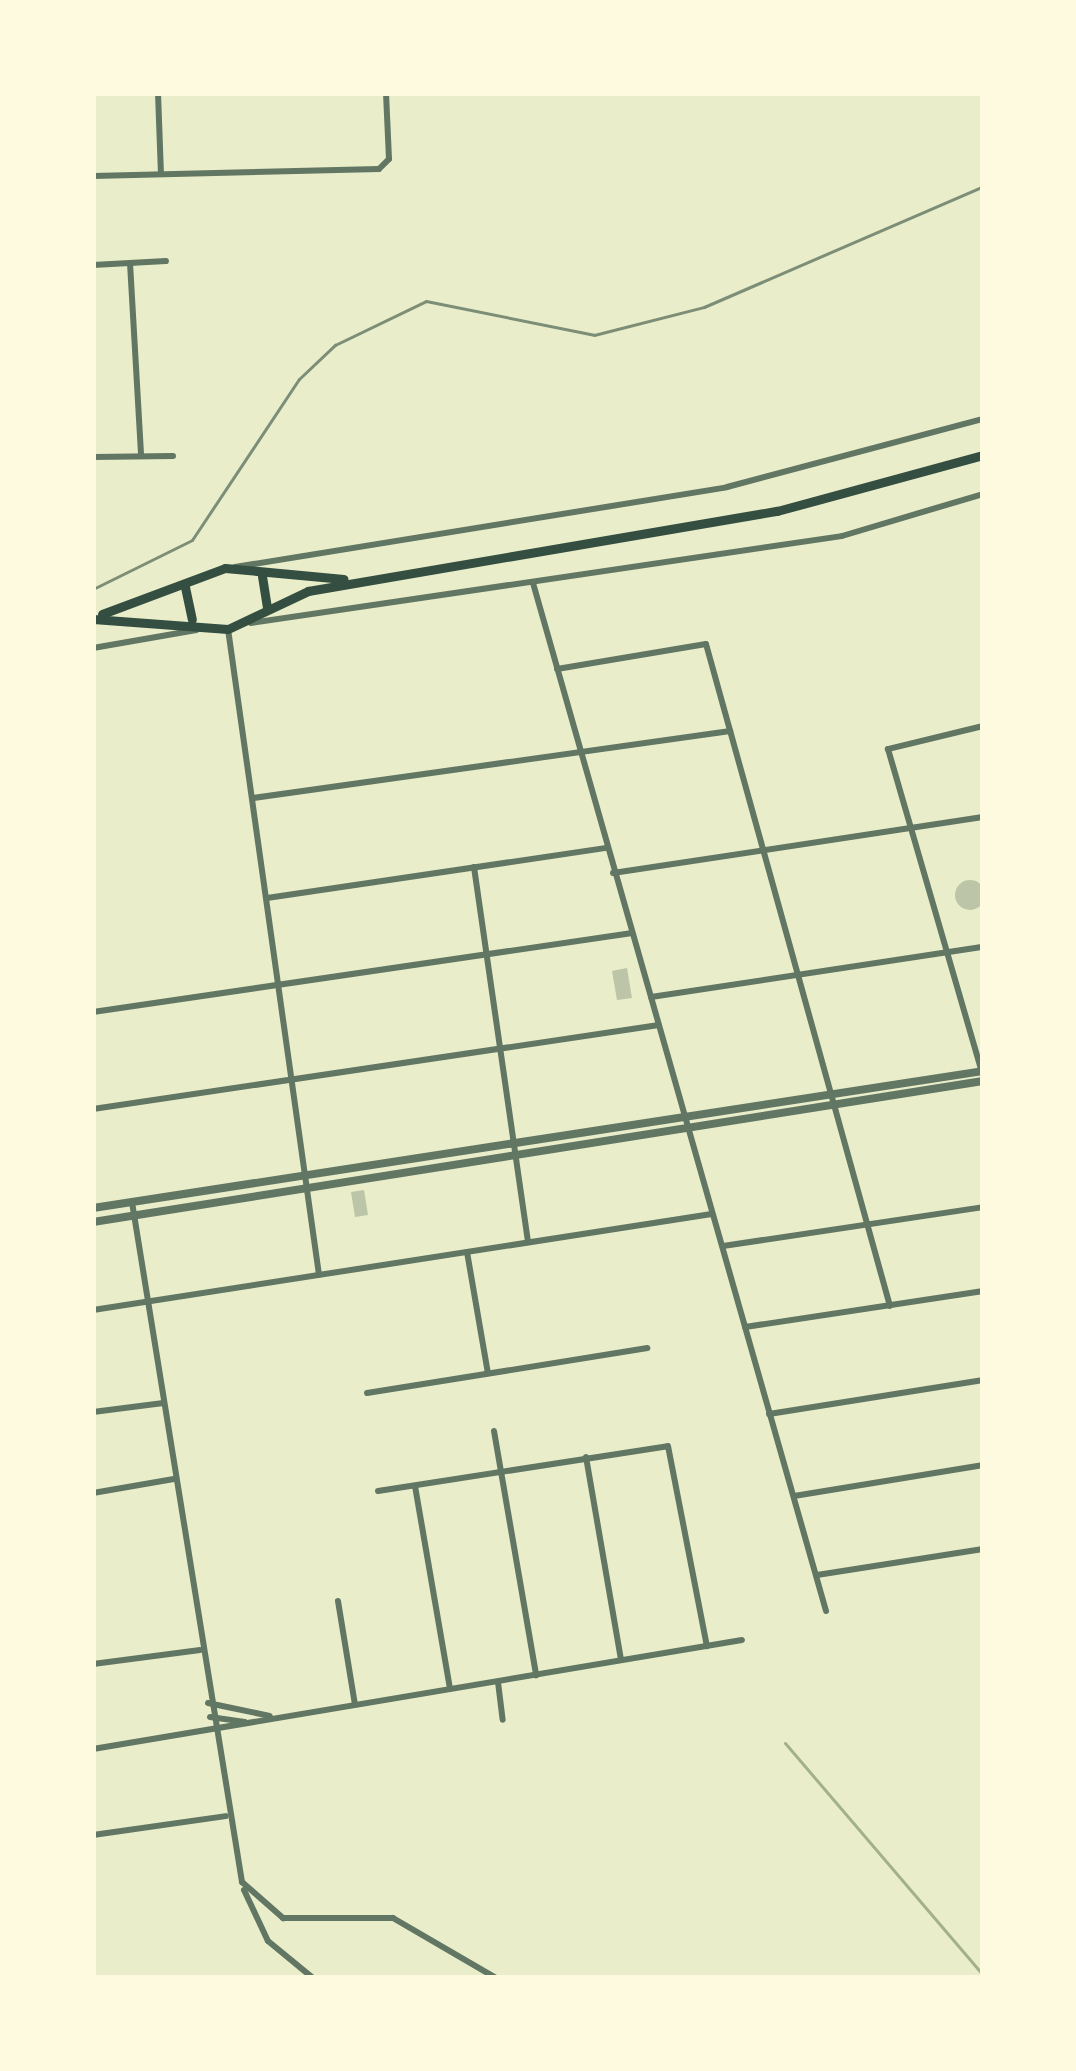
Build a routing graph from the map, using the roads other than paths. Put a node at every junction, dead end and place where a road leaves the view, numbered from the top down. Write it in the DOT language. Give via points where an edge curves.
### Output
graph roads {
  1 [pos="158,93"];
  2 [pos="386,93"];
  3 [pos="161,173"];
  4 [pos="93,176"];
  5 [pos="166,261"];
  6 [pos="130,263"];
  7 [pos="93,265"];
  8 [pos="983,419"];
  9 [pos="983,455"];
  10 [pos="141,456"];
  11 [pos="173,456"];
  12 [pos="93,458"];
  13 [pos="983,494"];
  14 [pos="235,568"];
  15 [pos="262,576"];
  16 [pos="372,577"];
  17 [pos="188,582"];
  18 [pos="533,583"];
  19 [pos="265,612"];
  20 [pos="93,617"];
  21 [pos="194,620"];
  22 [pos="251,622"];
  23 [pos="212,628"];
  24 [pos="228,629"];
  25 [pos="93,647"];
  26 [pos="557,669"];
  27 [pos="983,726"];
  28 [pos="730,731"];
  29 [pos="582,748"];
  30 [pos="252,798"];
  31 [pos="983,817"];
  32 [pos="909,828"];
  33 [pos="606,848"];
  34 [pos="763,849"];
  35 [pos="474,867"];
  36 [pos="613,873"];
  37 [pos="267,898"];
  38 [pos="632,933"];
  39 [pos="983,946"];
  40 [pos="485,953"];
  41 [pos="946,953"];
  42 [pos="797,974"];
  43 [pos="280,983"];
  44 [pos="651,998"];
  45 [pos="93,1012"];
  46 [pos="660,1024"];
  47 [pos="498,1047"];
  48 [pos="983,1075"];
  49 [pos="293,1076"];
  50 [pos="833,1094"];
  51 [pos="836,1105"];
  52 [pos="93,1108"];
  53 [pos="685,1114"];
  54 [pos="690,1128"];
  55 [pos="513,1142"];
  56 [pos="514,1155"];
  57 [pos="305,1176"];
  58 [pos="307,1188"];
  59 [pos="132,1202"];
  60 [pos="983,1207"];
  61 [pos="93,1208"];
  62 [pos="714,1214"];
  63 [pos="134,1216"];
  64 [pos="93,1222"];
  65 [pos="870,1225"];
  66 [pos="528,1242"];
  67 [pos="723,1246"];
  68 [pos="467,1252"];
  69 [pos="319,1275"];
  70 [pos="983,1291"];
  71 [pos="147,1301"];
  72 [pos="890,1306"];
  73 [pos="93,1310"];
  74 [pos="745,1327"];
  75 [pos="646,1348"];
  76 [pos="488,1373"];
  77 [pos="983,1379"];
  78 [pos="367,1393"];
  79 [pos="163,1403"];
  80 [pos="93,1412"];
  81 [pos="769,1414"];
  82 [pos="494,1431"];
  83 [pos="586,1456"];
  84 [pos="983,1466"];
  85 [pos="500,1471"];
  86 [pos="174,1480"];
  87 [pos="414,1485"];
  88 [pos="378,1491"];
  89 [pos="93,1492"];
  90 [pos="794,1496"];
  91 [pos="983,1549"];
  92 [pos="817,1575"];
  93 [pos="338,1601"];
  94 [pos="826,1611"];
  95 [pos="742,1640"];
  96 [pos="707,1646"];
  97 [pos="200,1650"];
  98 [pos="621,1660"];
  99 [pos="93,1664"];
  100 [pos="536,1675"];
  101 [pos="497,1681"];
  102 [pos="450,1689"];
  103 [pos="208,1703"];
  104 [pos="356,1705"];
  105 [pos="210,1717"];
  106 [pos="273,1717"];
  107 [pos="503,1720"];
  108 [pos="248,1723"];
  109 [pos="213,1730"];
  110 [pos="93,1749"];
  111 [pos="227,1816"];
  112 [pos="93,1835"];
  113 [pos="242,1882"];
  114 [pos="313,1978"];
  115 [pos="496,1978"];
  1 -- 3 [label="street"];
  2 -- 3 [label="street" via="386,166"];
  3 -- 4 [label="street"];
  5 -- 6 [label="street"];
  6 -- 7 [label="street"];
  6 -- 10 [label="street"];
  8 -- 14 [label="street" via="728,487"];
  9 -- 16 [label="main road" via="777,511"];
  10 -- 11 [label="street"];
  10 -- 12 [label="street"];
  13 -- 18 [label="street" via="842,536"];
  14 -- 15 [label="main road"];
  14 -- 17 [label="main road"];
  15 -- 16 [label="main road"];
  15 -- 19 [label="main road"];
  16 -- 19 [label="main road"];
  17 -- 20 [label="main road"];
  17 -- 21 [label="main road" via="181,602"];
  18 -- 22 [label="street"];
  18 -- 26 [label="street"];
  19 -- 22 [label="main road"];
  20 -- 21 [label="main road"];
  21 -- 23 [label="main road"];
  22 -- 24 [label="main road"];
  23 -- 24 [label="main road"];
  23 -- 25 [label="street"];
  24 -- 30 [label="street"];
  26 -- 28 [label="street" via="702,643"];
  26 -- 29 [label="street"];
  27 -- 32 [label="street" via="889,749"];
  28 -- 29 [label="street"];
  28 -- 34 [label="street"];
  29 -- 30 [label="street"];
  29 -- 33 [label="street"];
  30 -- 37 [label="street"];
  31 -- 32 [label="street"];
  32 -- 34 [label="street"];
  32 -- 41 [label="street"];
  33 -- 35 [label="street"];
  33 -- 36 [label="street"];
  34 -- 36 [label="street"];
  34 -- 42 [label="street"];
  35 -- 37 [label="street"];
  35 -- 40 [label="street"];
  36 -- 38 [label="street"];
  37 -- 43 [label="street"];
  38 -- 40 [label="street"];
  38 -- 44 [label="street"];
  39 -- 41 [label="street"];
  40 -- 43 [label="street"];
  40 -- 47 [label="street"];
  41 -- 42 [label="street"];
  41 -- 48 [label="street"];
  42 -- 44 [label="street"];
  42 -- 50 [label="street"];
  43 -- 45 [label="street"];
  43 -- 49 [label="street"];
  44 -- 46 [label="street"];
  46 -- 47 [label="street"];
  46 -- 53 [label="street"];
  47 -- 49 [label="street"];
  47 -- 55 [label="street"];
  48 -- 50 [label="street"];
  48 -- 51 [label="street"];
  49 -- 52 [label="street"];
  49 -- 57 [label="street"];
  50 -- 51 [label="street"];
  50 -- 53 [label="street"];
  51 -- 54 [label="street"];
  51 -- 65 [label="street"];
  53 -- 54 [label="street"];
  53 -- 55 [label="street"];
  54 -- 56 [label="street"];
  54 -- 62 [label="street"];
  55 -- 56 [label="street"];
  55 -- 57 [label="street"];
  56 -- 58 [label="street"];
  56 -- 66 [label="street"];
  57 -- 58 [label="street"];
  57 -- 59 [label="street"];
  58 -- 63 [label="street"];
  58 -- 69 [label="street"];
  59 -- 61 [label="street"];
  59 -- 63 [label="street"];
  60 -- 65 [label="street"];
  62 -- 66 [label="street"];
  62 -- 67 [label="street"];
  63 -- 64 [label="street"];
  63 -- 71 [label="street"];
  65 -- 67 [label="street"];
  65 -- 72 [label="street"];
  66 -- 68 [label="street"];
  67 -- 74 [label="street"];
  68 -- 69 [label="street"];
  68 -- 76 [label="street"];
  69 -- 71 [label="street"];
  70 -- 72 [label="street"];
  71 -- 73 [label="street"];
  71 -- 79 [label="street"];
  72 -- 74 [label="street"];
  74 -- 81 [label="street"];
  75 -- 76 [label="street"];
  76 -- 78 [label="street"];
  77 -- 81 [label="street"];
  79 -- 80 [label="street"];
  79 -- 86 [label="street"];
  81 -- 90 [label="street"];
  82 -- 85 [label="street"];
  83 -- 85 [label="street"];
  83 -- 96 [label="street" via="668,1446"];
  83 -- 98 [label="street"];
  84 -- 90 [label="street"];
  85 -- 87 [label="street"];
  85 -- 100 [label="street"];
  86 -- 89 [label="street"];
  86 -- 97 [label="street"];
  87 -- 88 [label="street"];
  87 -- 102 [label="street"];
  90 -- 92 [label="street"];
  91 -- 92 [label="street"];
  92 -- 94 [label="street"];
  93 -- 104 [label="street"];
  95 -- 96 [label="street"];
  96 -- 98 [label="street"];
  97 -- 99 [label="street"];
  97 -- 103 [label="street"];
  98 -- 100 [label="street"];
  100 -- 101 [label="street"];
  101 -- 102 [label="street"];
  101 -- 107 [label="street"];
  102 -- 104 [label="street"];
  103 -- 105 [label="street"];
  103 -- 106 [label="street"];
  104 -- 106 [label="street"];
  105 -- 108 [label="street"];
  105 -- 109 [label="street"];
  106 -- 108 [label="street"];
  108 -- 109 [label="street"];
  109 -- 110 [label="street"];
  109 -- 111 [label="street"];
  111 -- 112 [label="street"];
  111 -- 113 [label="street"];
  113 -- 114 [label="street" via="250,1916"];
  113 -- 115 [label="street" via="283,1918 393,1918"];
}
